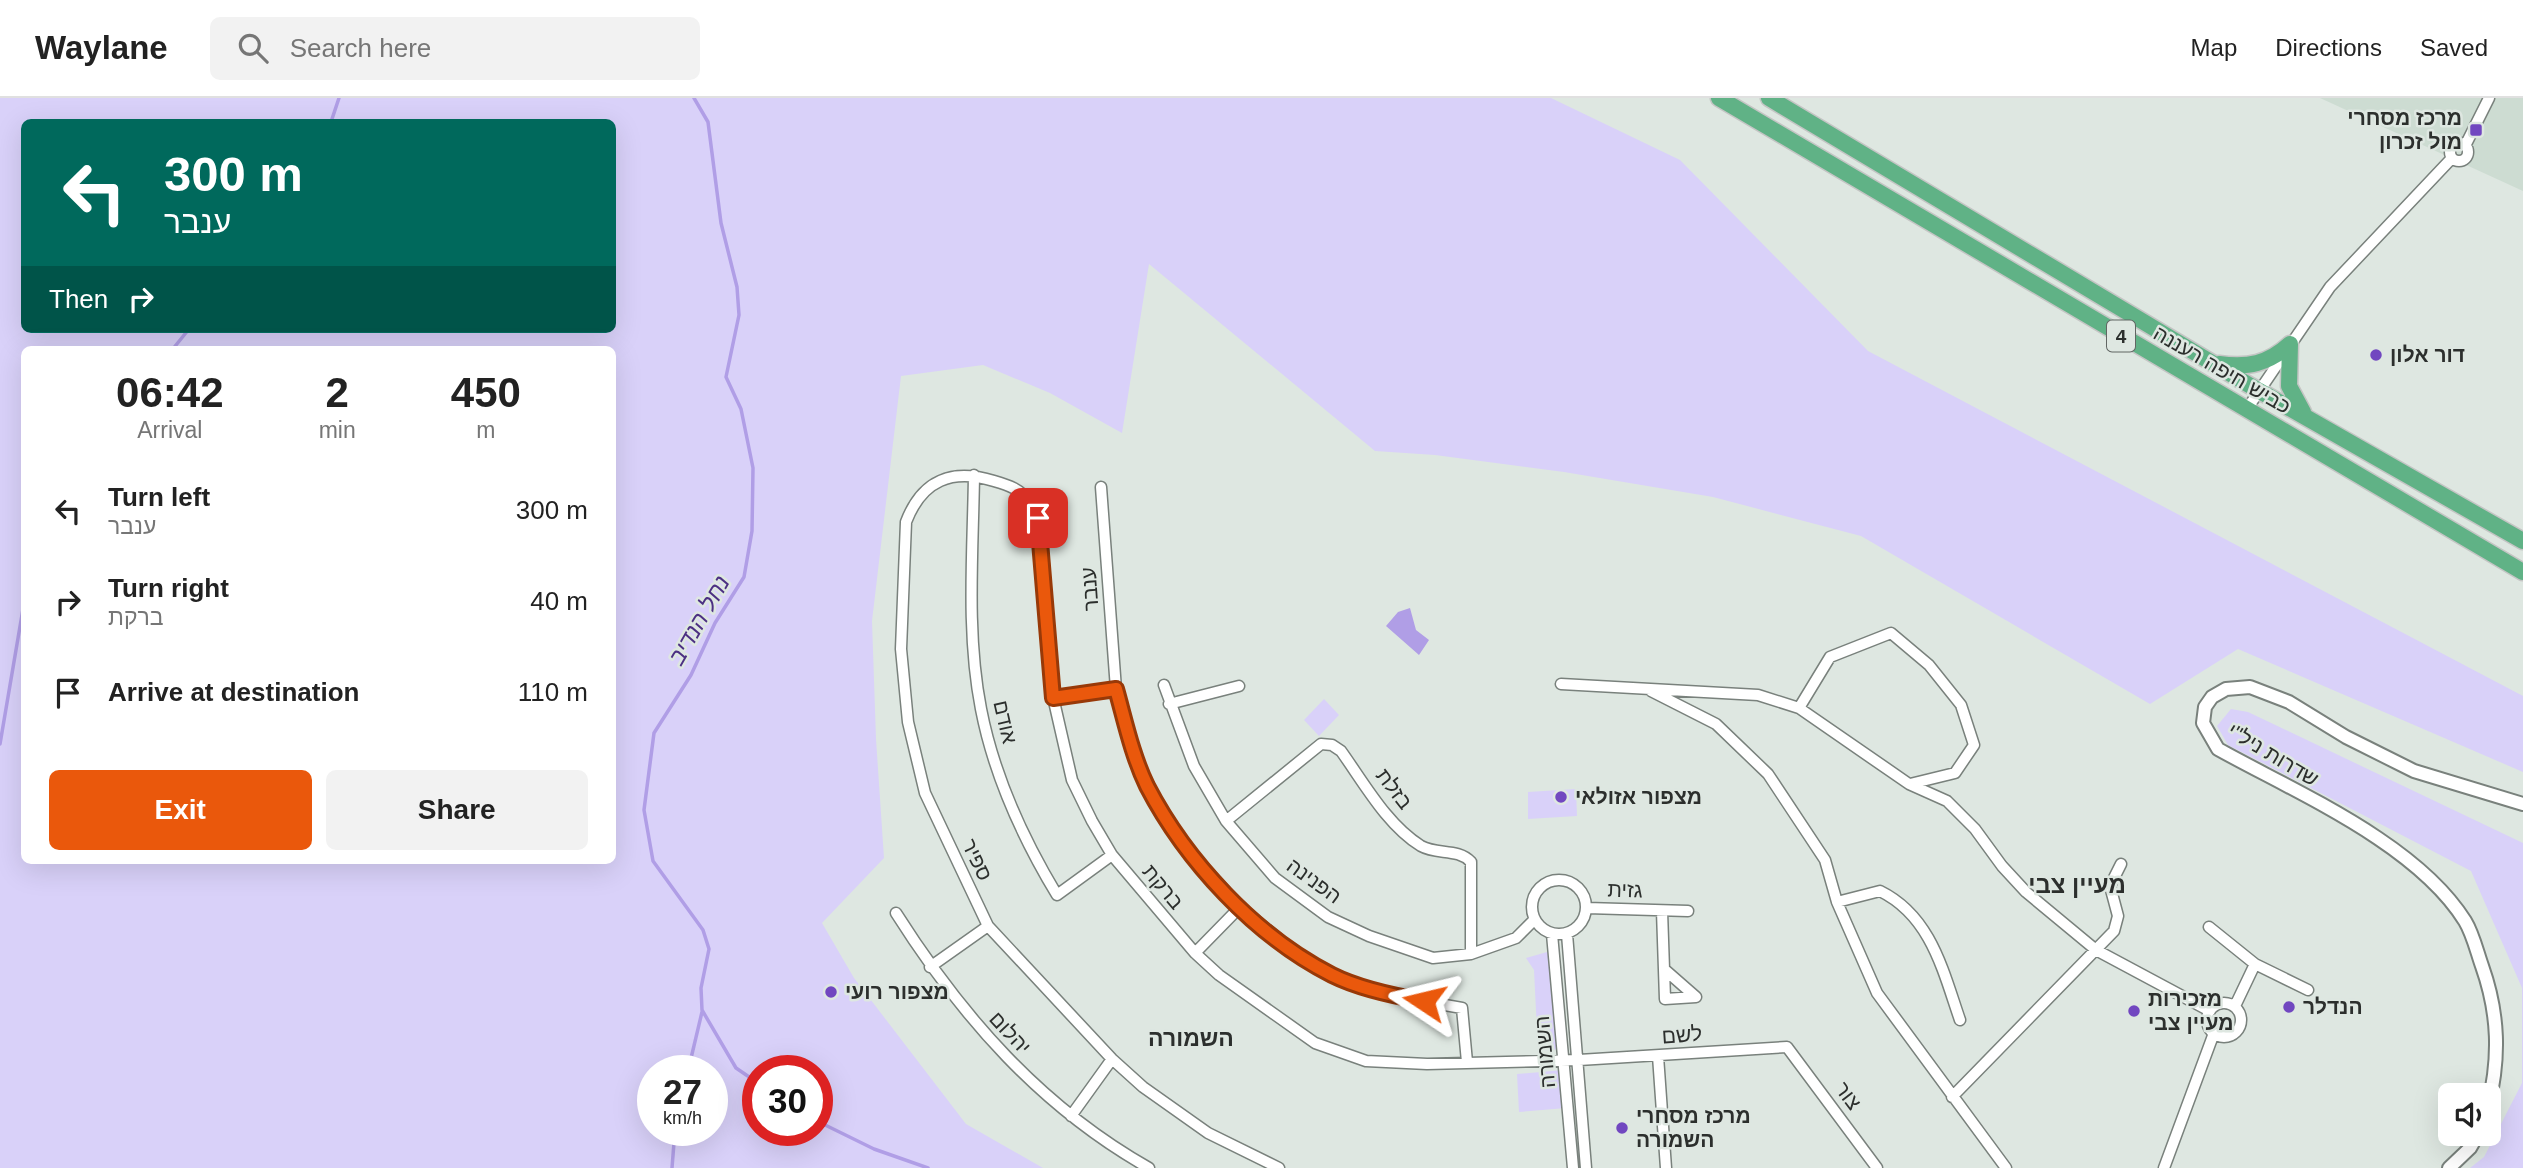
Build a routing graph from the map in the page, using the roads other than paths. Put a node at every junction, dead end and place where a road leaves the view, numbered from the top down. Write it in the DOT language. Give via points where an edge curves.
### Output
graph roads {
  1 [pos="1719,98"];
  2 [pos="1769,98"];
  3 [pos="2489,98"];
  4 [pos="2290,344"];
  5 [pos="2213,363"];
  6 [pos="2259,391"];
  7 [pos="2247,409"];
  8 [pos="2306,416"];
  9 [pos="974,475"];
  10 [pos="1101,487"];
  11 [pos="2523,541"];
  12 [pos="2523,572"];
  13 [pos="1561,684"];
  14 [pos="1164,685"];
  15 [pos="1239,686"];
  16 [pos="1116,689"];
  17 [pos="1648,689"];
  18 [pos="1053,698"];
  19 [pos="1169,704"];
  20 [pos="1798,708"];
  21 [pos="1909,784"];
  22 [pos="2523,804"];
  23 [pos="1226,821"];
  24 [pos="1112,855"];
  25 [pos="2121,863"];
  26 [pos="1837,902"];
  27 [pos="1240,907"];
  28 [pos="1587,908"];
  29 [pos="1662,911"];
  30 [pos="1688,911"];
  31 [pos="896,913"];
  32 [pos="1535,919"];
  33 [pos="988,926"];
  34 [pos="2209,927"];
  35 [pos="1567,933"];
  36 [pos="1552,934"];
  37 [pos="2096,950"];
  38 [pos="1195,953"];
  39 [pos="1471,954"];
  40 [pos="2255,964"];
  41 [pos="930,967"];
  42 [pos="1664,969"];
  43 [pos="2308,990"];
  44 [pos="2235,1006"];
  45 [pos="2210,1011"];
  46 [pos="1960,1020"];
  47 [pos="2214,1033"];
  48 [pos="1787,1047"];
  49 [pos="1661,1058"];
  50 [pos="1112,1059"];
  51 [pos="1579,1060"];
  52 [pos="1566,1061"];
  53 [pos="1467,1062"];
  54 [pos="2493,1083"];
  55 [pos="1952,1097"];
  56 [pos="1071,1116"];
  57 [pos="2471,1146"];
  58 [pos="1149,1168"];
  59 [pos="1279,1168"];
  60 [pos="1573,1168"];
  61 [pos="1586,1168"];
  62 [pos="1666,1168"];
  63 [pos="1877,1168"];
  64 [pos="2006,1168"];
  65 [pos="2164,1168"];
  66 [pos="2449,1168"];
  1 -- 7 [label="highway, כביש חיפה רעננה / 4"];
  2 -- 5 [label="highway, כביש חיפה רעננה / 4"];
  3 -- 4 [label="street" via="2465,146 2465,159 2452,158 2330,287"];
  4 -- 5 [label="highway" via="2277,357 2252,366"];
  4 -- 6 [label="street"];
  4 -- 8 [label="highway" via="2289,386"];
  5 -- 6 [label="highway, כביש חיפה רעננה / 4"];
  6 -- 7 [label="street"];
  6 -- 8 [label="highway, כביש חיפה רעננה / 4"];
  7 -- 12 [label="highway, כביש חיפה רעננה / 4"];
  8 -- 11 [label="highway, כביש חיפה רעננה / 4"];
  9 -- 18 [label="street, ברקת" via="1014,487 1038,518"];
  9 -- 24 [label="street, אודם" via="973,642 981,708 999,777 1029,849 1057,895"];
  9 -- 33 [label="street, ספיר" via="943,478 913,505 906,522 901,649 908,722 925,793"];
  10 -- 16 [label="street, ענבר"];
  13 -- 17 [label="street"];
  14 -- 19 [label="street, הפנינה"];
  15 -- 19 [label="street"];
  16 -- 18 [label="street"];
  16 -- 27 [label="street, ענבר" via="1146,784 1178,839"];
  17 -- 20 [label="street" via="1758,695"];
  17 -- 26 [label="street" via="1716,724 1768,774 1825,860"];
  18 -- 24 [label="street, ברקת" via="1072,780"];
  19 -- 23 [label="street, הפנינה" via="1194,766"];
  20 -- 21 [label="street"];
  20 -- 21 [label="street" via="1830,657 1891,633 1930,665 1961,705 1974,745 1955,773"];
  21 -- 37 [label="street" via="1947,800 2026,892"];
  22 -- 54 [label="street, שדרות ניל\"י" via="2414,771 2289,702 2250,687 2226,689 2205,707 2203,723 2218,749 2381,840 2438,889 2466,922 2490,988 2498,1038"];
  23 -- 39 [label="street, הפנינה" via="1275,878 1328,917 1433,958"];
  23 -- 39 [label="street, בזלת" via="1321,744 1332,745 1407,835 1424,847 1465,855 1471,863"];
  24 -- 38 [label="street, ברקת"];
  25 -- 37 [label="street" via="2110,886 2117,924"];
  26 -- 46 [label="street" via="1880,891 1896,898 1933,945"];
  26 -- 55 [label="street" via="1877,993"];
  27 -- 38 [label="street"];
  27 -- 53 [label="street, ענבר" via="1333,976 1388,995 1462,1008"];
  28 -- 29 [label="street, גזית"];
  28 -- 32 [label="street" via="1576,885 1554,881 1535,895"];
  28 -- 35 [label="street" via="1579,926"];
  29 -- 30 [label="street, גזית"];
  29 -- 42 [label="street, גזית"];
  31 -- 41 [label="street, יהלום"];
  32 -- 36 [label="street"];
  32 -- 39 [label="street, הפנינה" via="1516,938"];
  33 -- 41 [label="street"];
  33 -- 50 [label="street, ספיר"];
  34 -- 40 [label="street"];
  35 -- 36 [label="street"];
  35 -- 51 [label="street, השמורה"];
  36 -- 52 [label="street, השמורה"];
  37 -- 45 [label="street"];
  37 -- 55 [label="street"];
  38 -- 53 [label="street, ברקת" via="1315,1043 1366,1061"];
  40 -- 43 [label="street"];
  40 -- 44 [label="street"];
  41 -- 56 [label="street, יהלום" via="985,1035"];
  44 -- 45 [label="street" via="2218,1004"];
  44 -- 47 [label="street" via="2241,1020 2237,1030 2229,1036"];
  45 -- 47 [label="street" via="2207,1020"];
  47 -- 65 [label="street"];
  48 -- 49 [label="street, לשם"];
  48 -- 63 [label="street, צור"];
  49 -- 51 [label="street, לשם"];
  49 -- 62 [label="street"];
  50 -- 56 [label="street"];
  50 -- 59 [label="street, ספיר" via="1208,1133"];
  51 -- 52 [label="street, ברקת"];
  51 -- 61 [label="street, השמורה"];
  52 -- 53 [label="street, ברקת"];
  52 -- 60 [label="street, השמורה"];
  55 -- 64 [label="street"];
  56 -- 58 [label="street, יהלום"];
  57 -- 66 [label="street"];
}
